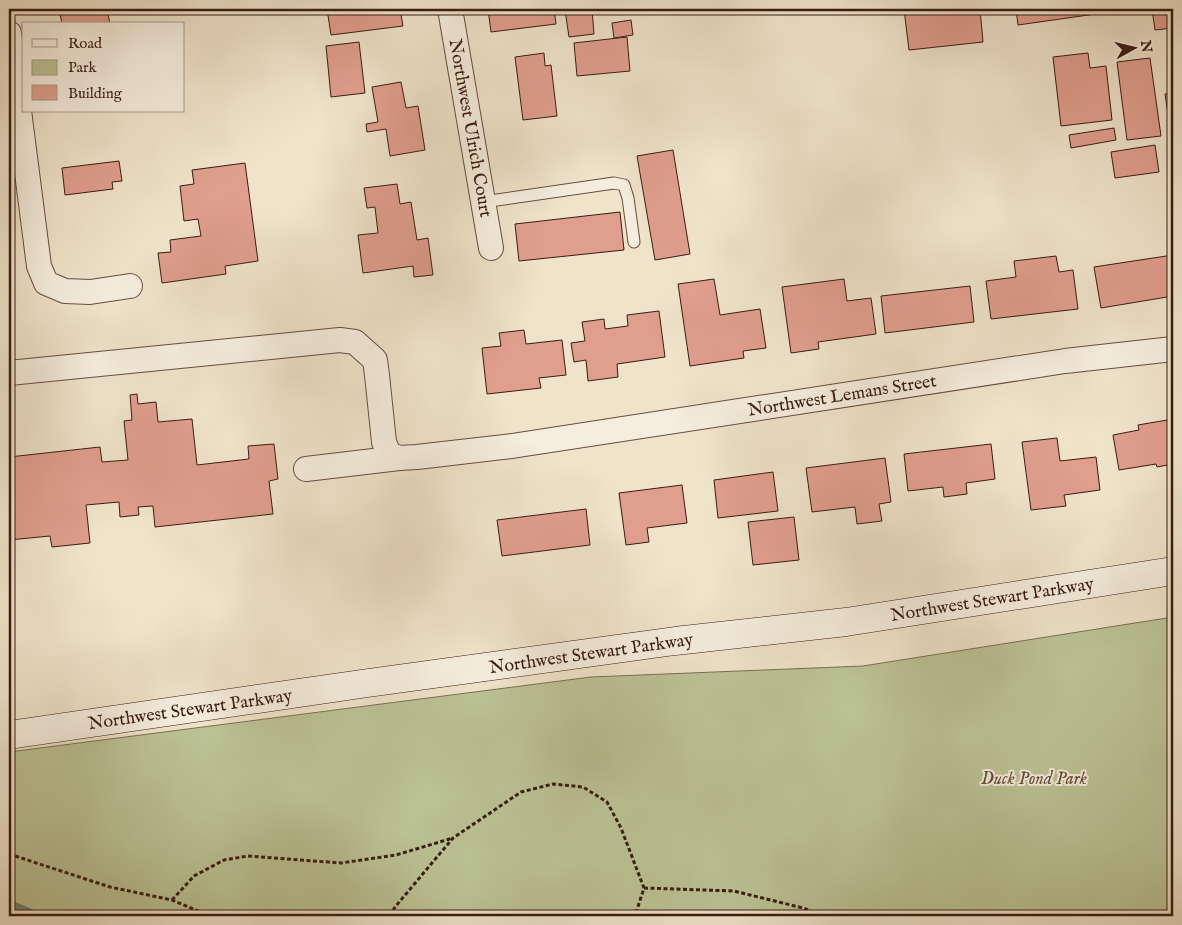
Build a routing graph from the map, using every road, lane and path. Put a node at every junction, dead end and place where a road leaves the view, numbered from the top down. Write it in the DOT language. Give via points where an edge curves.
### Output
graph roads {
  1 [pos="450,9"];
  2 [pos="9,33"];
  3 [pos="483,202"];
  4 [pos="634,242"];
  5 [pos="492,248"];
  6 [pos="130,286"];
  7 [pos="1173,349"];
  8 [pos="9,373"];
  9 [pos="399,458"];
  10 [pos="306,469"];
  11 [pos="1173,571"];
  12 [pos="9,735"];
  13 [pos="453,838"];
  14 [pos="9,854"];
  15 [pos="644,888"];
  16 [pos="172,900"];
  17 [pos="210,916"];
  18 [pos="390,916"];
  19 [pos="635,916"];
  20 [pos="823,916"];
  1 -- 3 [label="street, Northwest Ulrich Court"];
  2 -- 6 [label="street" via="39,266 46,283 65,291 90,292"];
  3 -- 4 [label="lane" via="614,183 624,185"];
  3 -- 5 [label="street, Northwest Ulrich Court"];
  7 -- 9 [label="street, Northwest Lemans Street" via="1065,362 512,446"];
  8 -- 9 [label="street" via="340,340 356,342 374,360 384,442 389,454"];
  9 -- 10 [label="street, Northwest Lemans Street"];
  11 -- 12 [label="main road, Northwest Stewart Parkway" via="846,622 675,641"];
  13 -- 15 [label="path" via="521,792 553,784 583,787 607,802 621,828"];
  13 -- 16 [label="path" via="396,856 340,863 248,856 224,860 194,876"];
  13 -- 18 [label="path"];
  14 -- 16 [label="path" via="110,887"];
  15 -- 19 [label="path"];
  15 -- 20 [label="path" via="734,891"];
  16 -- 17 [label="path"];
}
